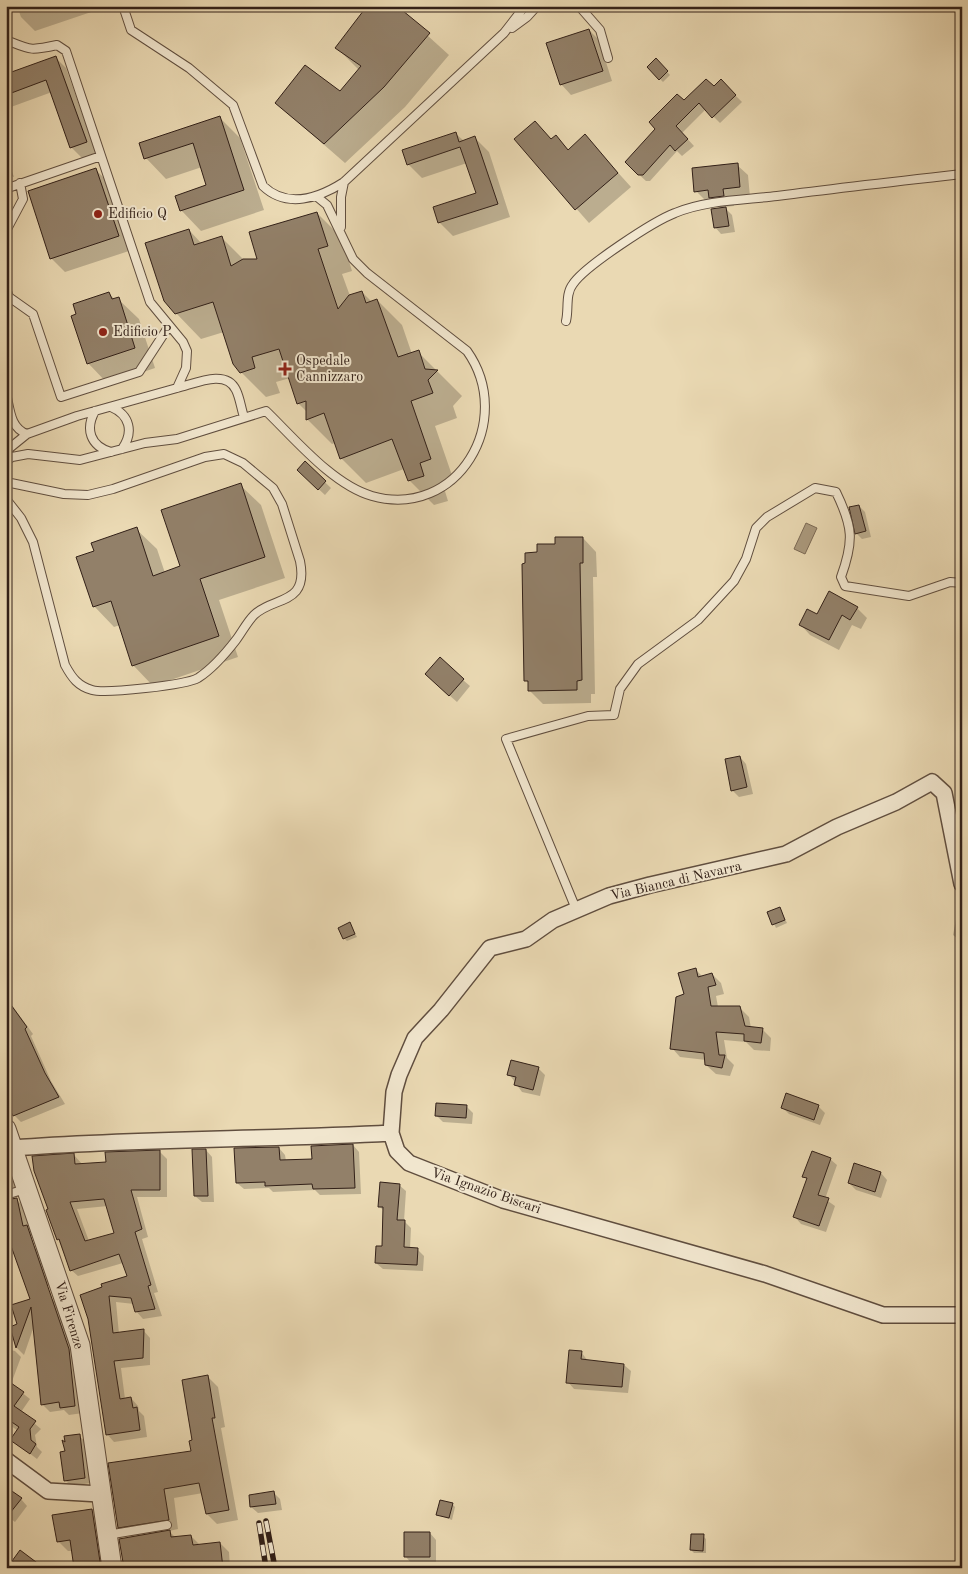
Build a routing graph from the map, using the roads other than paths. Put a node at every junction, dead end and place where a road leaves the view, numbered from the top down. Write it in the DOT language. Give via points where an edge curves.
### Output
graph roads {
  1 [pos="123,6"];
  2 [pos="524,6"];
  3 [pos="537,6"];
  4 [pos="578,6"];
  5 [pos="504,33"];
  6 [pos="6,40"];
  7 [pos="608,58"];
  8 [pos="101,156"];
  9 [pos="962,174"];
  10 [pos="344,182"];
  11 [pos="20,183"];
  12 [pos="6,194"];
  13 [pos="316,196"];
  14 [pos="6,232"];
  15 [pos="342,237"];
  16 [pos="6,288"];
  17 [pos="566,320"];
  18 [pos="169,326"];
  19 [pos="177,388"];
  20 [pos="6,394"];
  21 [pos="111,407"];
  22 [pos="95,411"];
  23 [pos="244,417"];
  24 [pos="23,436"];
  25 [pos="122,449"];
  26 [pos="6,451"];
  27 [pos="111,452"];
  28 [pos="28,454"];
  29 [pos="6,461"];
  30 [pos="6,482"];
  31 [pos="6,499"];
  32 [pos="962,583"];
  33 [pos="962,884"];
  34 [pos="576,909"];
  35 [pos="6,1129"];
  36 [pos="391,1133"];
  37 [pos="14,1148"];
  38 [pos="27,1189"];
  39 [pos="6,1195"];
  40 [pos="962,1315"];
  41 [pos="6,1460"];
  42 [pos="100,1494"];
  43 [pos="167,1525"];
  44 [pos="107,1535"];
  45 [pos="112,1568"];
  1 -- 13 [label="lane" via="131,30 189,68 233,105 263,186 271,194 294,200"];
  2 -- 5 [label="lane"];
  3 -- 5 [label="lane"];
  4 -- 7 [label="lane" via="600,30"];
  5 -- 10 [label="lane"];
  6 -- 8 [label="lane" via="22,48 33,50 57,45 66,51"];
  8 -- 11 [label="lane"];
  8 -- 18 [label="lane" via="150,302"];
  9 -- 17 [label="lane" via="749,199 674,213 602,257 584,272 572,284 568,294"];
  10 -- 13 [label="lane"];
  10 -- 15 [label="lane" via="340,218"];
  11 -- 12 [label="lane" via="8,188"];
  11 -- 14 [label="lane" via="23,199"];
  13 -- 15 [label="lane" via="327,205"];
  15 -- 23 [label="lane" via="353,259 367,273 467,351 476,363 483,381 486,412 475,453 457,474 430,493 400,500 387,499 361,493 346,484 266,411"];
  16 -- 18 [label="lane" via="9,297 33,314 61,397 139,372"];
  18 -- 19 [label="lane" via="187,351 186,368"];
  19 -- 21 [label="lane"];
  19 -- 23 [label="lane" via="219,378 227,380 235,388"];
  20 -- 24 [label="lane" via="13,422"];
  21 -- 22 [label="lane"];
  21 -- 25 [label="lane" via="125,416 128,424 127,441"];
  22 -- 24 [label="lane"];
  22 -- 27 [label="lane" via="89,428 91,436 103,449"];
  23 -- 25 [label="lane" via="177,439"];
  24 -- 26 [label="lane"];
  24 -- 28 [label="lane" via="20,449"];
  25 -- 27 [label="lane"];
  27 -- 28 [label="lane" via="80,460"];
  28 -- 29 [label="lane"];
  30 -- 31 [label="lane" via="64,494 88,495 224,454 243,463 278,495 300,561 301,580 293,595 254,615 236,641 197,678 136,689 92,690 74,681 65,665 33,542 22,518"];
  32 -- 34 [label="lane" via="950,582 909,596 845,586 840,577 852,544 844,509 836,492 815,488 767,517 756,528 746,559 725,593 698,620 638,664 626,677 614,715 588,716 506,739"];
  33 -- 34 [label="street, Via Bianca di Navarra" via="944,793 932,782 786,854 650,885"];
  34 -- 36 [label="street, Via Bianca di Navarra" via="526,939 490,948 415,1038 396,1084"];
  35 -- 37 [label="street, Via Firenze"];
  36 -- 37 [label="street" via="91,1142"];
  36 -- 40 [label="street, Via Ignazio Biscari" via="409,1164 503,1200 765,1274 883,1315"];
  37 -- 38 [label="street, Via Firenze"];
  38 -- 39 [label="lane"];
  38 -- 42 [label="street, Via Firenze" via="80,1345"];
  41 -- 42 [label="street" via="48,1491"];
  42 -- 44 [label="street, Via Firenze"];
  43 -- 44 [label="lane"];
  44 -- 45 [label="street, Via Firenze"];
}
